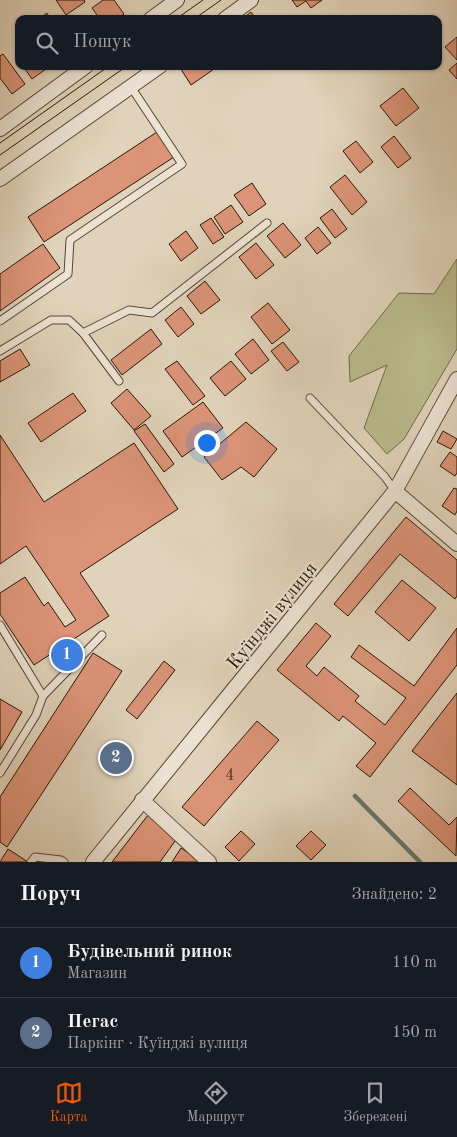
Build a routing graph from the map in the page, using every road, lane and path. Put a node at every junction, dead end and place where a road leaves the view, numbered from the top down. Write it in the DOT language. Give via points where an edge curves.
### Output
graph roads {
  1 [pos="176,0"];
  2 [pos="251,0"];
  3 [pos="156,15"];
  4 [pos="230,15"];
  5 [pos="81,70"];
  6 [pos="154,70"];
  7 [pos="131,87"];
  8 [pos="0,129"];
  9 [pos="0,179"];
  10 [pos="267,223"];
  11 [pos="0,321"];
  12 [pos="83,333"];
  13 [pos="0,351"];
  14 [pos="457,378"];
  15 [pos="120,381"];
  16 [pos="310,398"];
  17 [pos="395,491"];
  18 [pos="457,544"];
  19 [pos="0,625"];
  20 [pos="102,635"];
  21 [pos="43,696"];
  22 [pos="0,773"];
  23 [pos="142,800"];
  24 [pos="31,862"];
  25 [pos="64,862"];
  26 [pos="93,862"];
  27 [pos="208,862"];
  1 -- 3 [label="street"];
  2 -- 4 [label="street"];
  5 -- 8 [label="street"];
  6 -- 7 [label="street"];
  7 -- 9 [label="street"];
  7 -- 11 [label="lane" via="182,164 70,240 68,274"];
  10 -- 12 [label="lane" via="152,313 129,310"];
  12 -- 13 [label="lane" via="69,320 51,320"];
  12 -- 15 [label="lane"];
  14 -- 17 [label="street, Куїнджі вулиця"];
  16 -- 17 [label="lane"];
  17 -- 18 [label="street"];
  17 -- 23 [label="street, Куїнджі вулиця"];
  19 -- 21 [label="lane"];
  20 -- 21 [label="lane"];
  21 -- 22 [label="lane" via="36,715"];
  23 -- 26 [label="street, Куїнджі вулиця"];
  23 -- 27 [label="street"];
  24 -- 25 [label="lane" via="35,857"];
}
